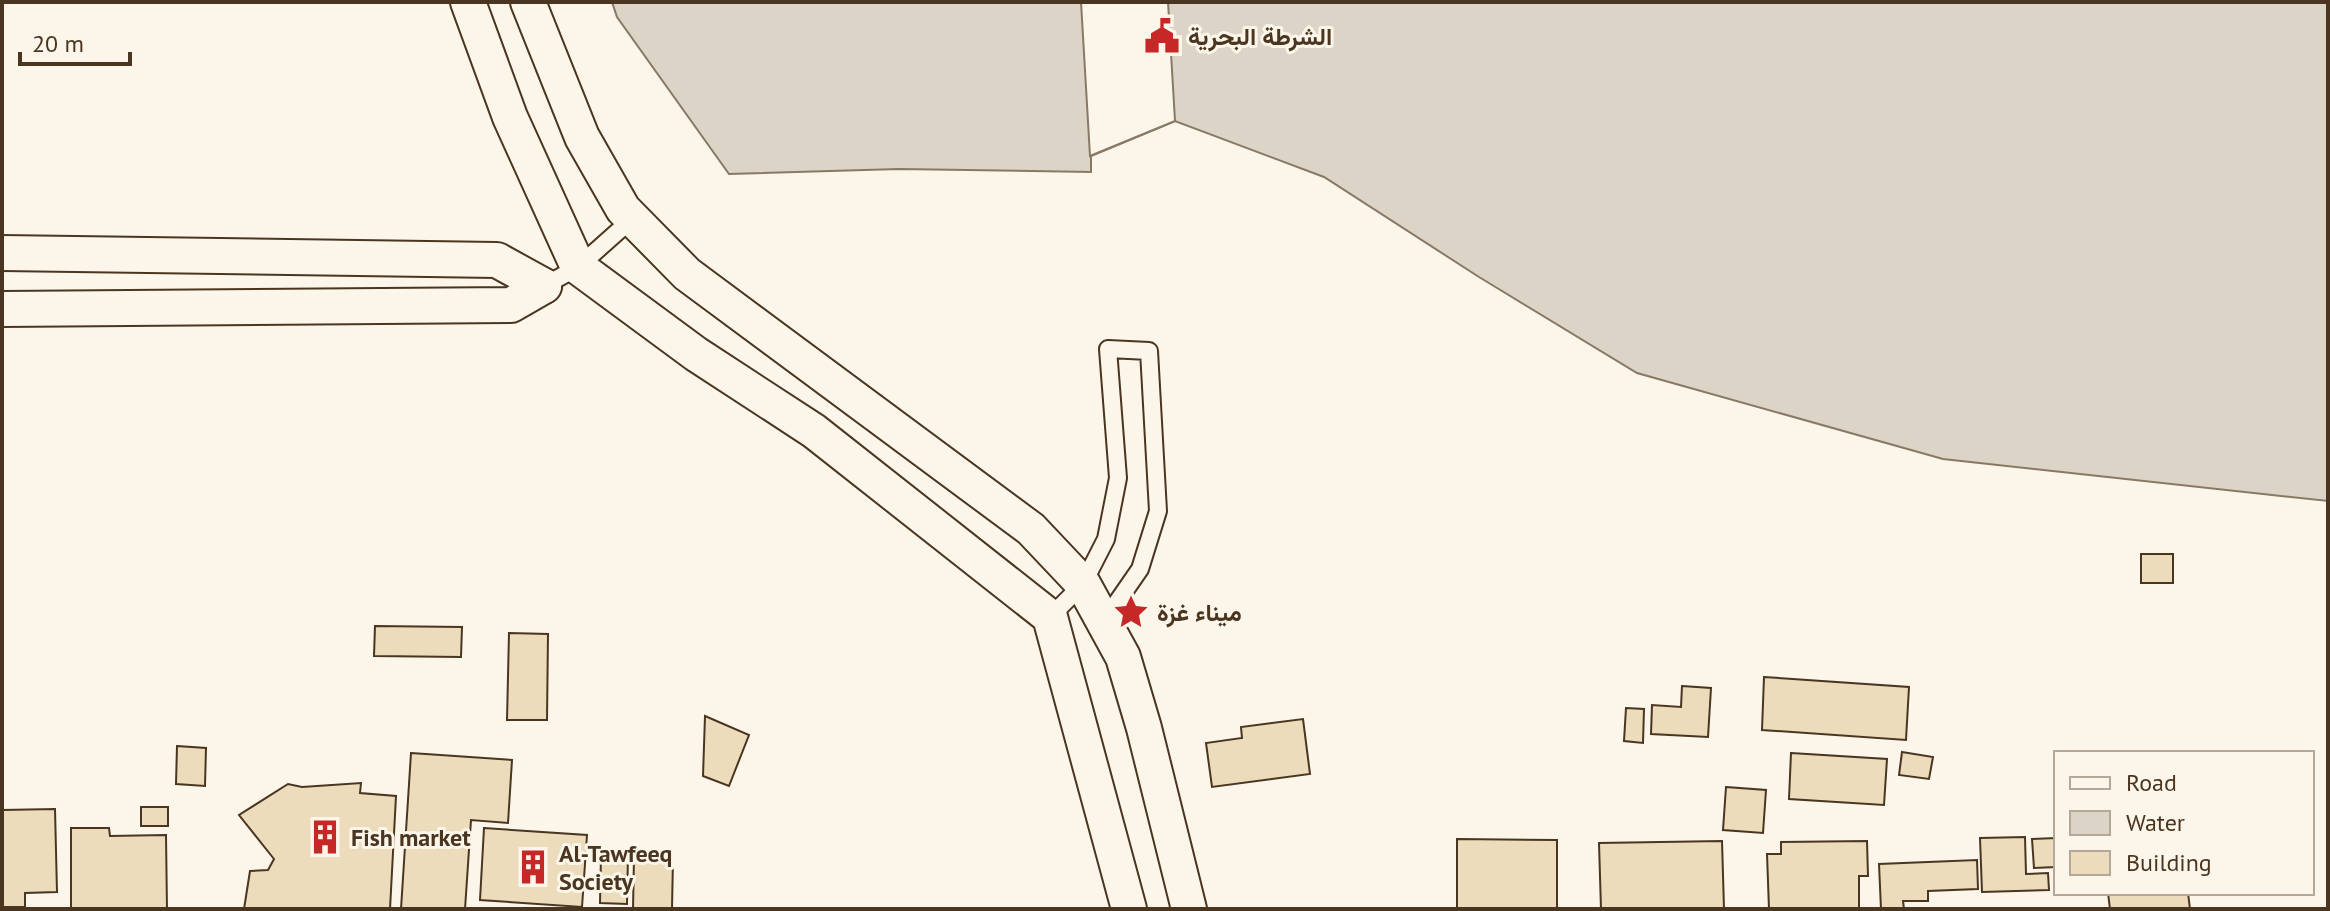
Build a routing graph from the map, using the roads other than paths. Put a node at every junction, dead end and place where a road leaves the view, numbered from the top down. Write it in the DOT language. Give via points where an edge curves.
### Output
graph roads {
  1 [pos="468,2"];
  2 [pos="528,2"];
  3 [pos="633,218"];
  4 [pos="2,253"];
  5 [pos="578,267"];
  6 [pos="544,286"];
  7 [pos="2,309"];
  8 [pos="1083,584"];
  9 [pos="1050,617"];
  10 [pos="1104,621"];
  11 [pos="1129,909"];
  12 [pos="1189,909"];
  1 -- 5 [label="street" via="510,117"];
  2 -- 3 [label="street" via="582,137"];
  3 -- 5 [label="lane"];
  3 -- 8 [label="street" via="687,274 1031,529"];
  4 -- 6 [label="street" via="497,260"];
  5 -- 6 [label="lane"];
  5 -- 9 [label="street" via="696,354 814,431"];
  6 -- 7 [label="street" via="511,305"];
  8 -- 9 [label="lane"];
  8 -- 10 [label="street"];
  8 -- 10 [label="lane" via="1106,539 1118,478 1108,349 1149,351 1158,511 1140,569"];
  9 -- 11 [label="street"];
  10 -- 12 [label="street" via="1123,657 1144,728"];
}
